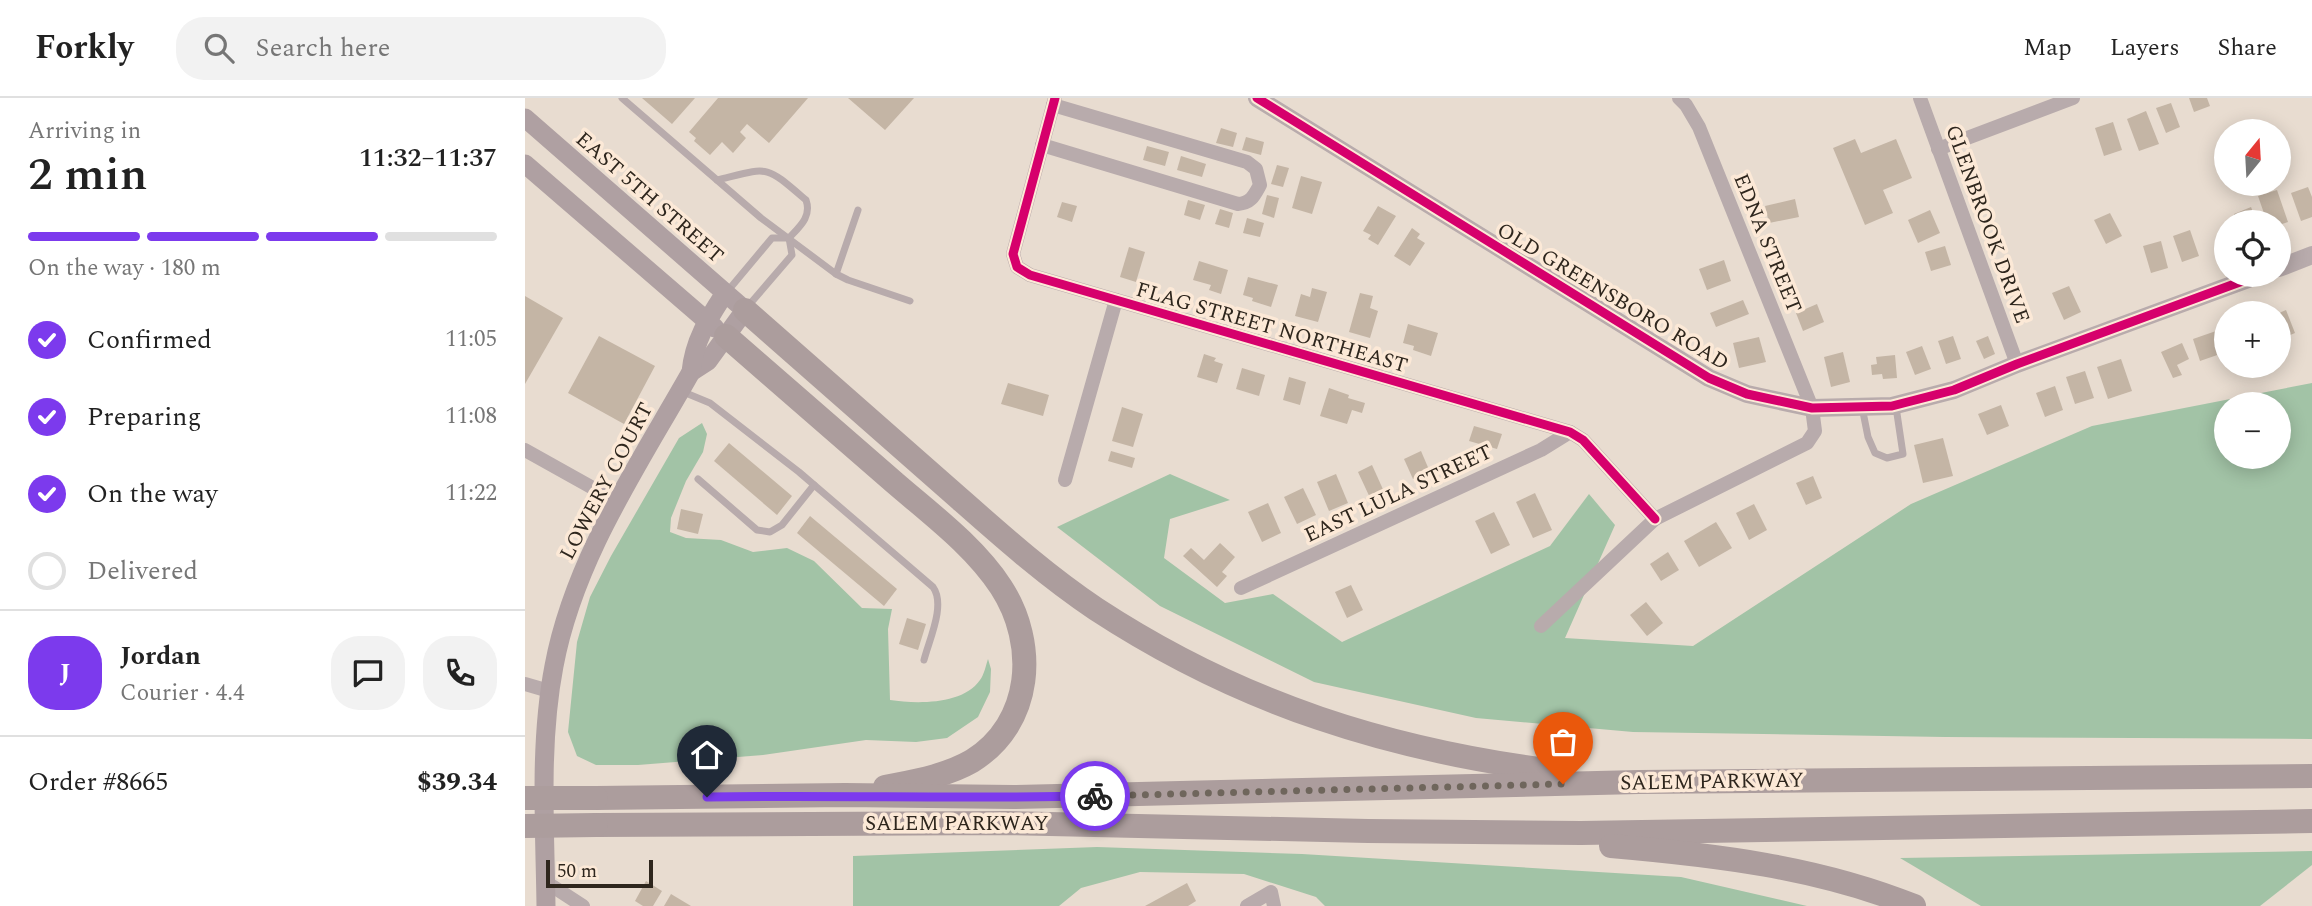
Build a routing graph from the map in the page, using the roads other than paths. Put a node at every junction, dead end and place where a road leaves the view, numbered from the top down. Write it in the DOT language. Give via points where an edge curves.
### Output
graph roads {
  1 [pos="622,98"];
  2 [pos="1257,98"];
  3 [pos="1679,98"];
  4 [pos="1920,98"];
  5 [pos="2073,98"];
  6 [pos="1054,101"];
  7 [pos="525,118"];
  8 [pos="1042,145"];
  9 [pos="1938,149"];
  10 [pos="525,164"];
  11 [pos="717,180"];
  12 [pos="858,210"];
  13 [pos="789,238"];
  14 [pos="2312,255"];
  15 [pos="2291,263"];
  16 [pos="836,274"];
  17 [pos="2226,287"];
  18 [pos="725,293"];
  19 [pos="910,300"];
  20 [pos="1116,300"];
  21 [pos="745,310"];
  22 [pos="705,322"];
  23 [pos="726,336"];
  24 [pos="2017,364"];
  25 [pos="691,372"];
  26 [pos="681,390"];
  27 [pos="1896,405"];
  28 [pos="1861,407"];
  29 [pos="1812,408"];
  30 [pos="1570,432"];
  31 [pos="525,450"];
  32 [pos="698,479"];
  33 [pos="1065,480"];
  34 [pos="814,485"];
  35 [pos="618,502"];
  36 [pos="1655,519"];
  37 [pos="1241,588"];
  38 [pos="1541,626"];
  39 [pos="923,660"];
  40 [pos="525,684"];
  41 [pos="549,691"];
  42 [pos="2312,776"];
  43 [pos="1639,782"];
  44 [pos="845,795"];
  45 [pos="525,798"];
  46 [pos="2312,821"];
  47 [pos="525,825"];
  48 [pos="1475,832"];
  49 [pos="546,882"];
  50 [pos="1272,899"];
  51 [pos="546,906"];
  52 [pos="583,906"];
  53 [pos="1247,906"];
  54 [pos="1914,906"];
  1 -- 11 [label="lane"];
  2 -- 29 [label="street, OLD GREENSBORO ROAD" via="1709,378 1747,394"];
  3 -- 29 [label="street, EDNA STREET" via="1699,127"];
  4 -- 9 [label="street, GLENBROOK DRIVE"];
  5 -- 9 [label="street"];
  6 -- 8 [label="street, FLAG STREET NORTHEAST"];
  6 -- 8 [label="street" via="1247,162 1256,169 1260,185 1253,198 1238,204"];
  7 -- 18 [label="main road, EAST 5TH STREET"];
  8 -- 20 [label="street, FLAG STREET NORTHEAST" via="1013,254 1017,267"];
  9 -- 24 [label="street, GLENBROOK DRIVE"];
  10 -- 22 [label="main road"];
  11 -- 13 [label="lane"];
  11 -- 13 [label="lane" via="758,170 777,175 808,206 805,221"];
  12 -- 16 [label="lane"];
  13 -- 16 [label="lane"];
  13 -- 18 [label="lane" via="772,239"];
  13 -- 21 [label="lane" via="792,255"];
  14 -- 15 [label="street"];
  16 -- 19 [label="lane"];
  17 -- 24 [label="street, OLD GREENSBORO ROAD"];
  18 -- 21 [label="main road, EAST 5TH STREET"];
  18 -- 22 [label="main road, LOWERY COURT"];
  20 -- 30 [label="street, FLAG STREET NORTHEAST"];
  20 -- 33 [label="street"];
  21 -- 23 [label="main road, LOWERY COURT"];
  21 -- 43 [label="highway" via="1052,576 1105,614 1183,659 1276,703 1407,745 1497,764"];
  22 -- 23 [label="main road"];
  22 -- 25 [label="main road, LOWERY COURT" via="692,353"];
  23 -- 25 [label="main road, LOWERY COURT" via="708,361"];
  23 -- 44 [label="highway" via="969,549 1002,589 1022,635 1024,685 1013,717 995,742 944,773"];
  24 -- 27 [label="street, OLD GREENSBORO ROAD" via="1954,390"];
  25 -- 26 [label="main road, LOWERY COURT"];
  26 -- 34 [label="lane" via="710,403"];
  26 -- 35 [label="main road, LOWERY COURT"];
  27 -- 28 [label="street, OLD GREENSBORO ROAD"];
  27 -- 28 [label="lane" via="1903,454 1888,458 1875,453"];
  28 -- 29 [label="street, OLD GREENSBORO ROAD"];
  29 -- 36 [label="street" via="1815,431 1807,443"];
  30 -- 36 [label="street, FLAG STREET NORTHEAST" via="1589,446"];
  30 -- 37 [label="street, EAST LULA STREET" via="1541,450"];
  31 -- 35 [label="street"];
  32 -- 34 [label="lane" via="757,530 770,532 782,525"];
  34 -- 39 [label="lane" via="936,592 937,610"];
  35 -- 41 [label="main road, LOWERY COURT" via="578,583"];
  36 -- 38 [label="street"];
  40 -- 41 [label="street"];
  41 -- 49 [label="main road, LOWERY COURT"];
  42 -- 43 [label="highway, SALEM PARKWAY"];
  43 -- 44 [label="highway, SALEM PARKWAY" via="1066,797"];
  44 -- 45 [label="highway, SALEM PARKWAY, bridge"];
  46 -- 48 [label="highway, SALEM PARKWAY"];
  47 -- 48 [label="highway, SALEM PARKWAY, bridge" via="1006,823"];
  48 -- 54 [label="highway" via="1751,861 1855,884"];
  49 -- 51 [label="main road, LOWERY COURT"];
  49 -- 52 [label="street"];
  50 -- 53 [label="street"];
}
